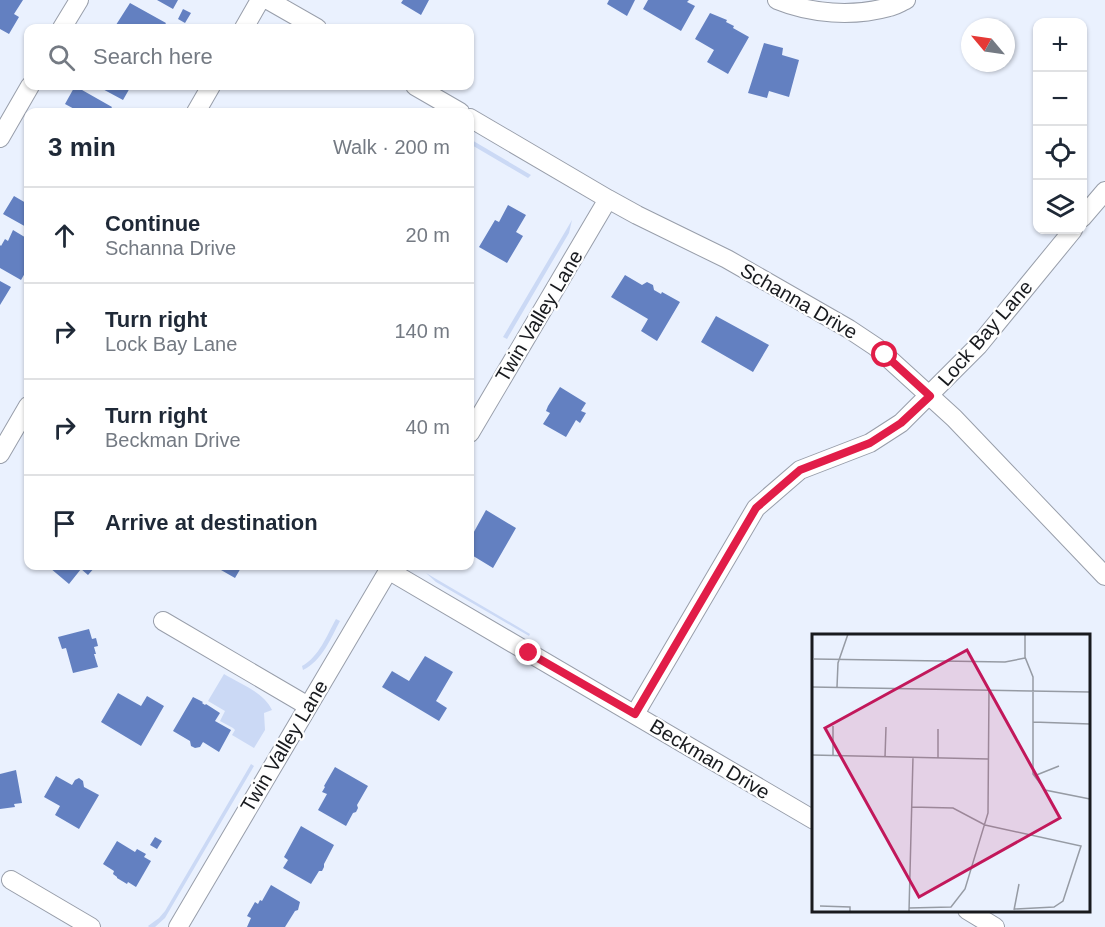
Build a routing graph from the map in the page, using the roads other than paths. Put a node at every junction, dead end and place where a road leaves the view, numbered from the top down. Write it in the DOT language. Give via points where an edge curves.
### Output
graph roads {
  1 [pos="79,0"];
  2 [pos="260,0"];
  3 [pos="268,0"];
  4 [pos="777,0"];
  5 [pos="906,0"];
  6 [pos="823,6"];
  7 [pos="64,24"];
  8 [pos="245,24"];
  9 [pos="310,24"];
  10 [pos="28,90"];
  11 [pos="209,90"];
  12 [pos="422,90"];
  13 [pos="198,108"];
  14 [pos="453,108"];
  15 [pos="474,120"];
  16 [pos="0,138"];
  17 [pos="1105,191"];
  18 [pos="608,199"];
  19 [pos="1087,213"];
  20 [pos="1070,234"];
  21 [pos="930,396"];
  22 [pos="24,413"];
  23 [pos="474,426"];
  24 [pos="0,454"];
  25 [pos="389,570"];
  26 [pos="393,570"];
  27 [pos="1105,576"];
  28 [pos="163,621"];
  29 [pos="308,706"];
  30 [pos="635,714"];
  31 [pos="812,819"];
  32 [pos="11,880"];
  33 [pos="970,912"];
  34 [pos="92,927"];
  35 [pos="178,927"];
  36 [pos="995,927"];
  1 -- 7 [label="street"];
  2 -- 8 [label="street"];
  3 -- 9 [label="street"];
  4 -- 6 [label="street" via="807,10"];
  5 -- 6 [label="street" via="857,12"];
  10 -- 16 [label="street"];
  11 -- 13 [label="street"];
  12 -- 14 [label="street"];
  15 -- 18 [label="street, Schanna Drive"];
  17 -- 19 [label="street"];
  18 -- 21 [label="street, Schanna Drive" via="727,259 849,329 876,347"];
  18 -- 23 [label="street, Twin Valley Lane"];
  20 -- 21 [label="street, Lock Bay Lane" via="978,346"];
  21 -- 27 [label="street, Schanna Drive"];
  21 -- 30 [label="street, Lock Bay Lane" via="901,423 870,443 800,470 756,508"];
  22 -- 24 [label="street"];
  25 -- 29 [label="street, Twin Valley Lane"];
  26 -- 30 [label="street, Beckman Drive"];
  28 -- 29 [label="street"];
  29 -- 35 [label="street, Twin Valley Lane"];
  30 -- 31 [label="street, Beckman Drive"];
  32 -- 34 [label="street"];
  33 -- 36 [label="street"];
}
